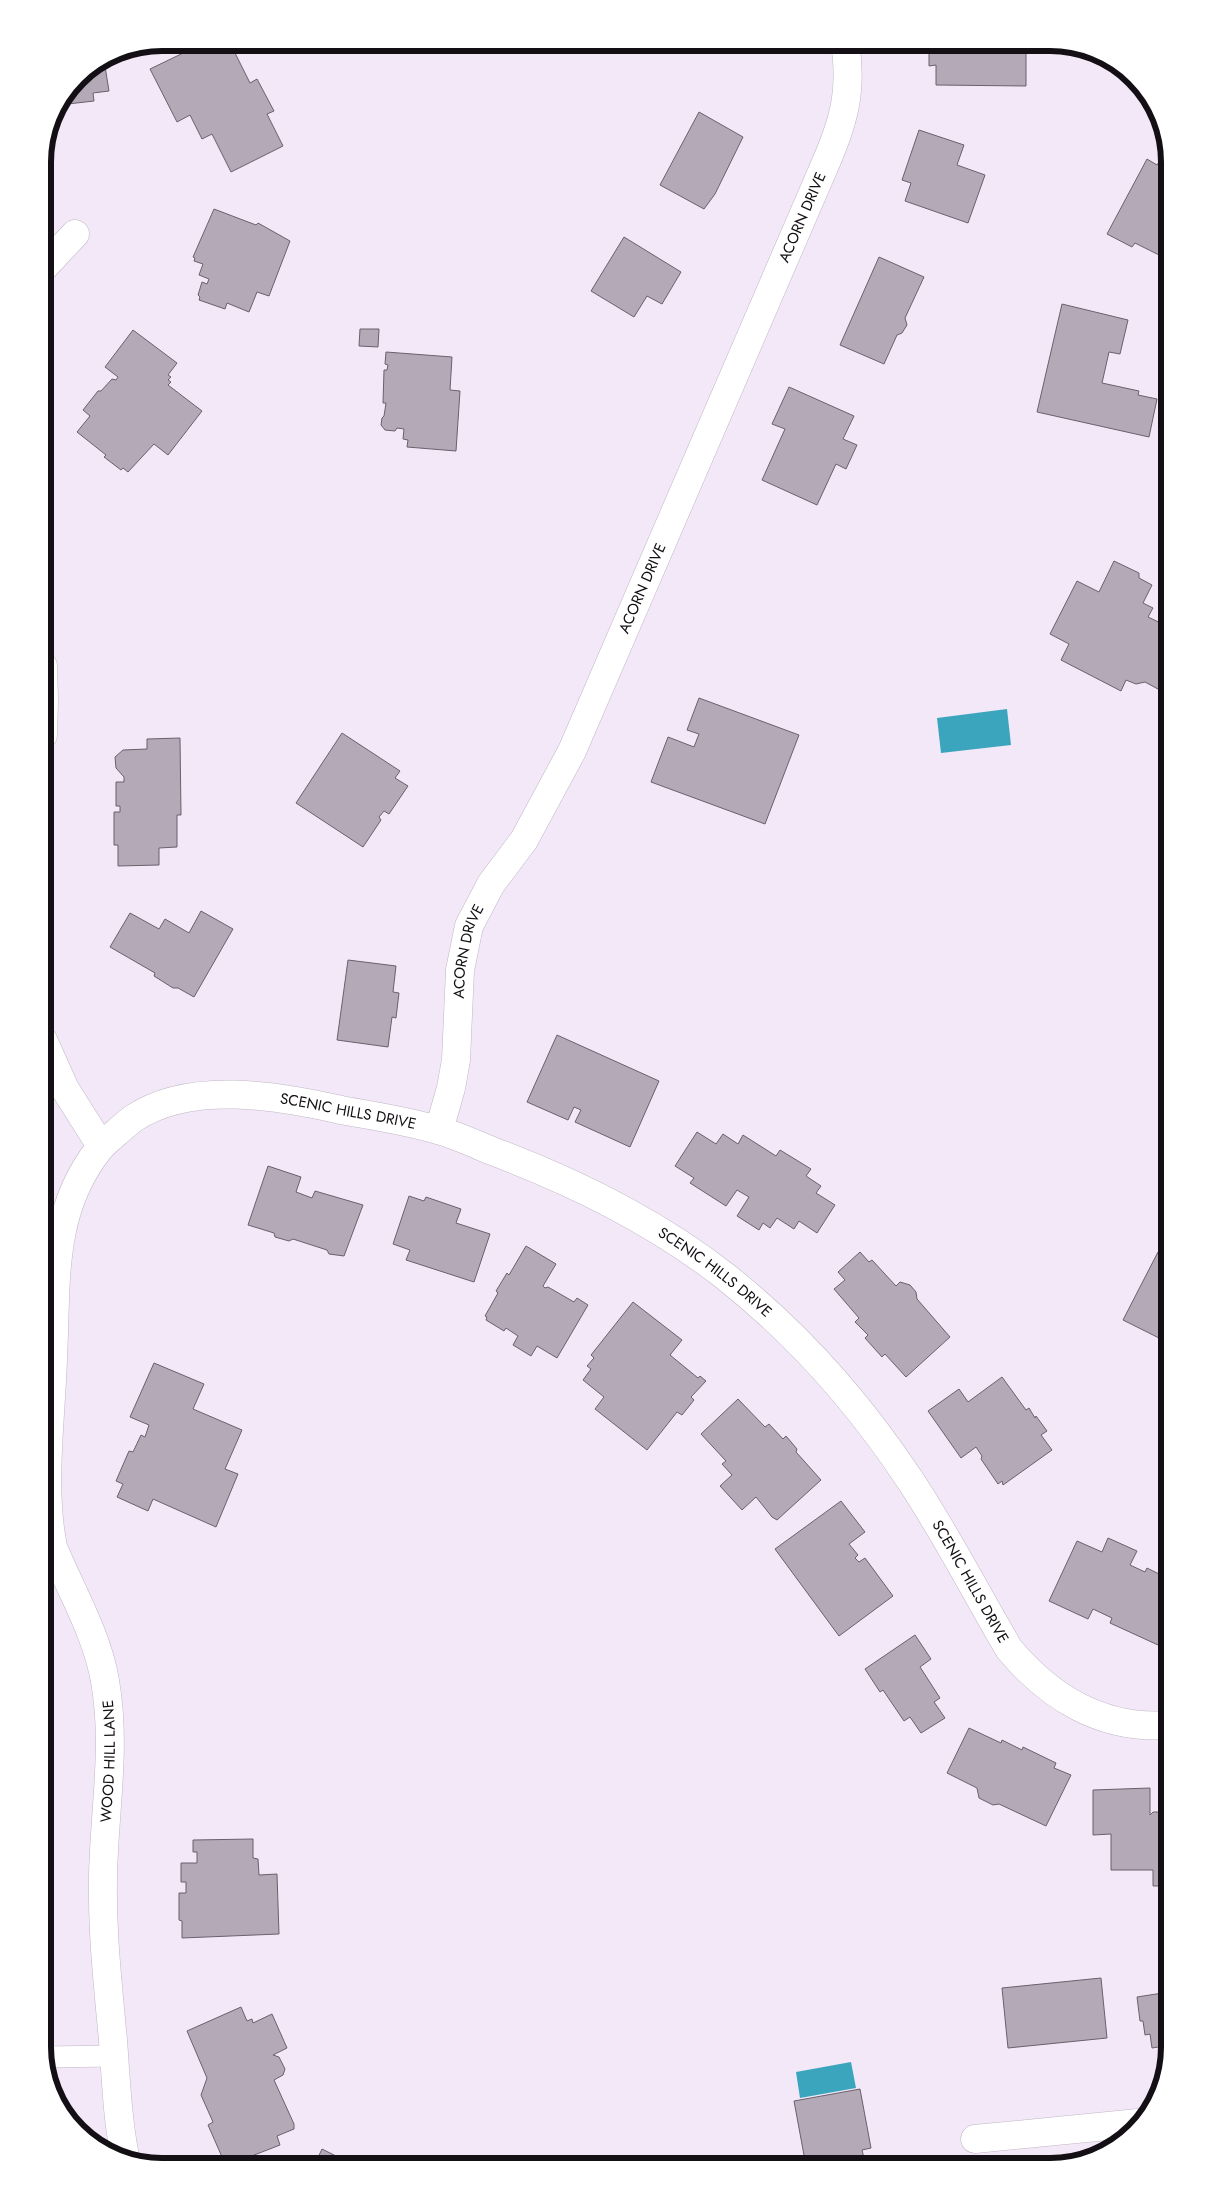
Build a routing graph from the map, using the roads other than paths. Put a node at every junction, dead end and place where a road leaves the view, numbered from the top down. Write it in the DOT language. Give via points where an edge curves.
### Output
graph roads {
  1 [pos="846,51"];
  2 [pos="75,234"];
  3 [pos="51,260"];
  4 [pos="51,1058"];
  5 [pos="438,1130"];
  6 [pos="101,1146"];
  7 [pos="51,1436"];
  8 [pos="51,1532"];
  9 [pos="1161,1725"];
  10 [pos="114,2056"];
  11 [pos="52,2058"];
  12 [pos="1129,2124"];
  13 [pos="975,2139"];
  14 [pos="125,2151"];
  1 -- 5 [label="street, ACORN DRIVE" via="847,99 842,122 572,751 524,840 491,884 468,926 460,970 456,1060"];
  2 -- 3 [label="street"];
  4 -- 6 [label="street" via="65,1089"];
  5 -- 6 [label="street, SCENIC HILLS DRIVE" via="305,1102 218,1095 164,1104 135,1118"];
  5 -- 9 [label="street, SCENIC HILLS DRIVE" via="580,1187 635,1216 723,1274 798,1341 876,1431 922,1499 1008,1649 1026,1669 1068,1702 1102,1717 1134,1725"];
  6 -- 7 [label="street, WOOD HILL LANE" via="73,1190 62,1225"];
  8 -- 10 [label="street, WOOD HILL LANE" via="53,1547 97,1650 110,1712 112,1740 102,1912"];
  10 -- 11 [label="lane"];
  10 -- 14 [label="street, WOOD HILL LANE"];
  12 -- 13 [label="street"];
}
